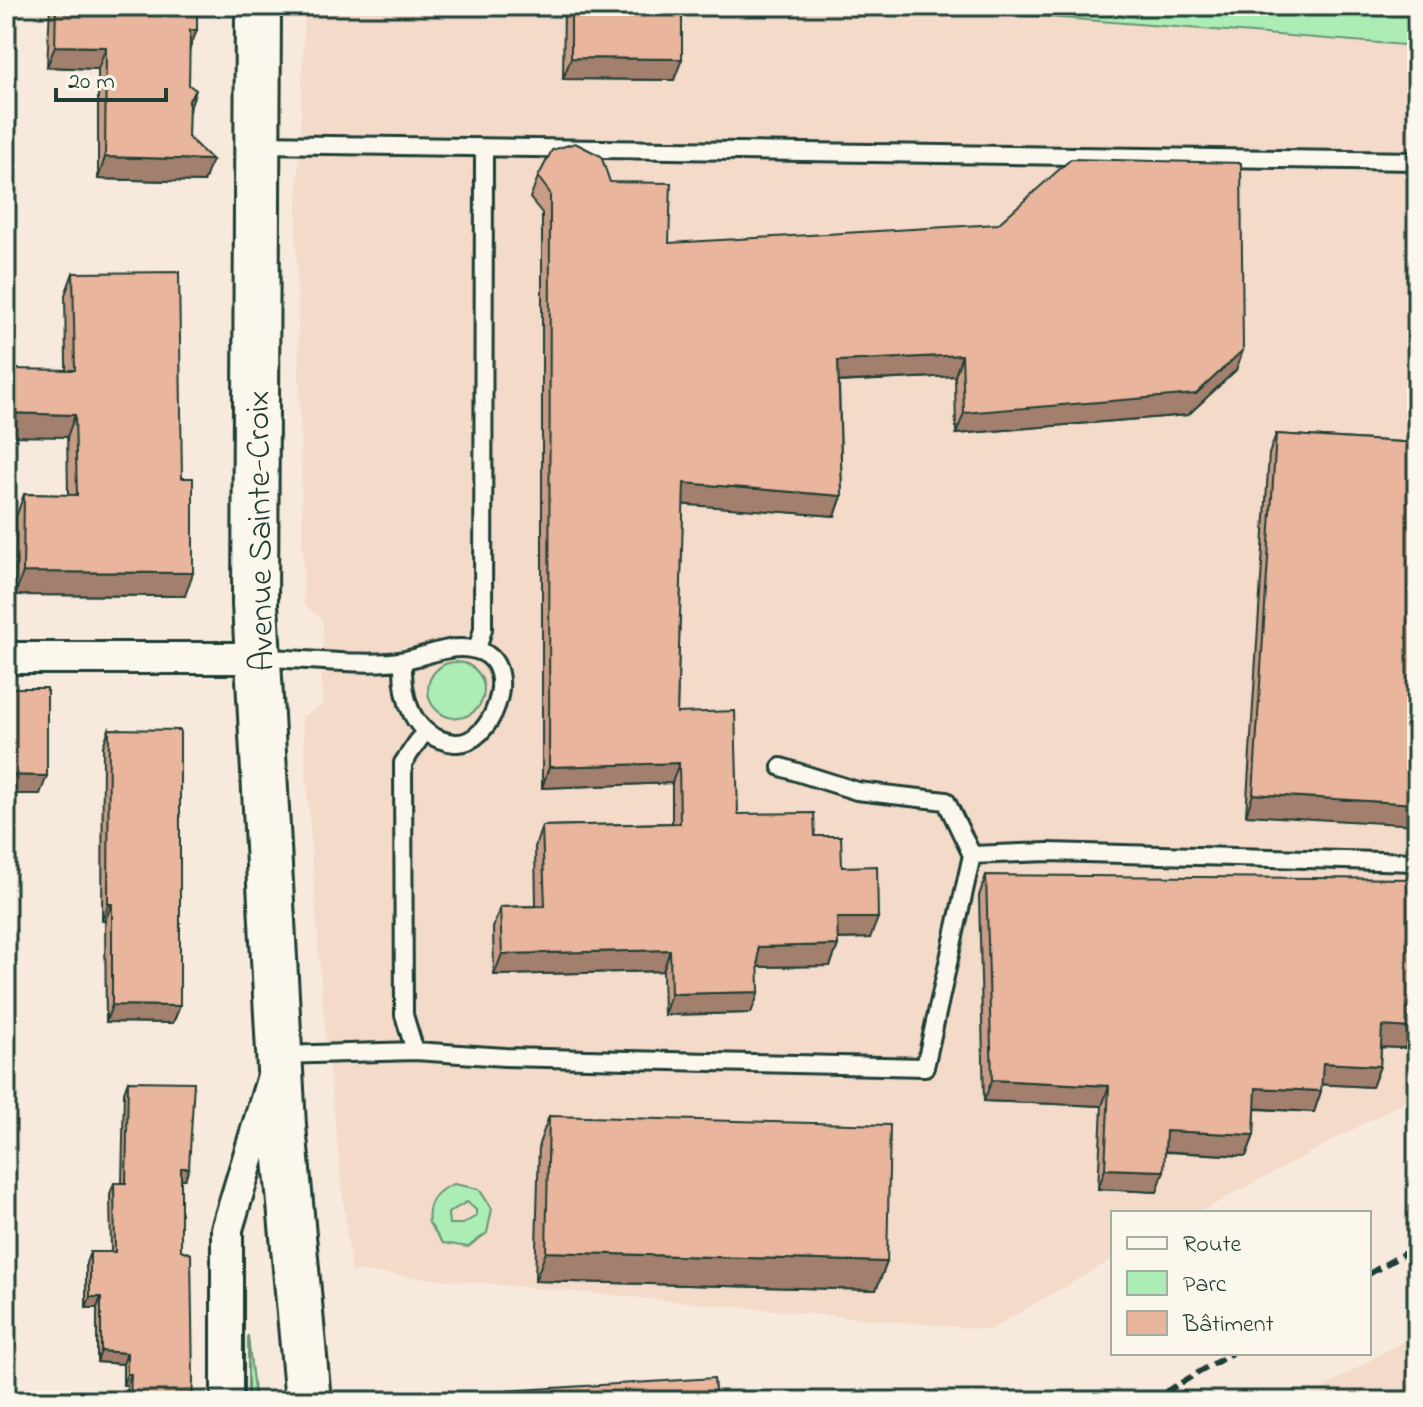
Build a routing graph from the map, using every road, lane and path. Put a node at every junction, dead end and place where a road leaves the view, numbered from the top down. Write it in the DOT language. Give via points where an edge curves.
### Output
graph roads {
  1 [pos="258,6"];
  2 [pos="257,144"];
  3 [pos="484,148"];
  4 [pos="1417,161"];
  5 [pos="477,650"];
  6 [pos="6,658"];
  7 [pos="258,658"];
  8 [pos="403,661"];
  9 [pos="425,731"];
  10 [pos="781,767"];
  11 [pos="972,855"];
  12 [pos="1417,862"];
  13 [pos="415,1051"];
  14 [pos="280,1055"];
  15 [pos="227,1401"];
  16 [pos="308,1401"];
  1 -- 2 [label="main road, Avenue Sainte-Croix"];
  2 -- 3 [label="lane"];
  2 -- 7 [label="main road, Avenue Sainte-Croix"];
  3 -- 4 [label="lane"];
  3 -- 5 [label="lane" via="483,629"];
  5 -- 8 [label="lane" via="446,648"];
  5 -- 9 [label="lane" via="494,662 501,682 483,731 467,743 456,743"];
  6 -- 7 [label="street"];
  7 -- 8 [label="lane"];
  7 -- 14 [label="main road, Avenue Sainte-Croix"];
  8 -- 9 [label="lane" via="407,705"];
  9 -- 13 [label="lane" via="403,763 404,1015"];
  10 -- 11 [label="lane" via="857,791 946,801"];
  11 -- 12 [label="lane" via="1048,852"];
  11 -- 13 [label="lane" via="925,1067"];
  13 -- 14 [label="lane"];
  14 -- 15 [label="street, Avenue Sainte-Croix" via="227,1229"];
  14 -- 16 [label="main road, Avenue Sainte-Croix" via="291,1242"];
}
